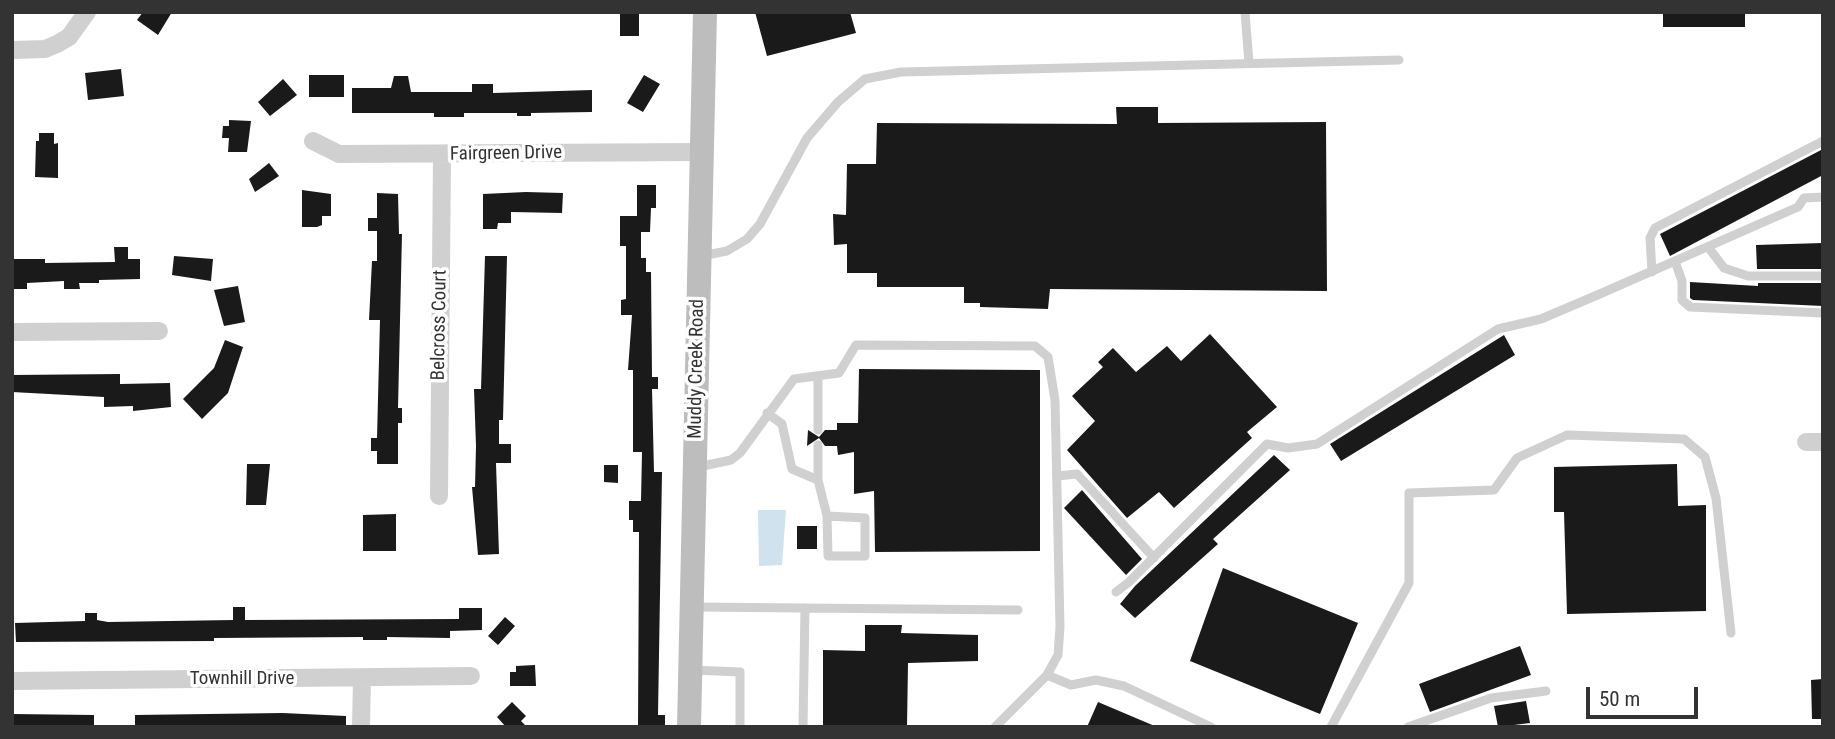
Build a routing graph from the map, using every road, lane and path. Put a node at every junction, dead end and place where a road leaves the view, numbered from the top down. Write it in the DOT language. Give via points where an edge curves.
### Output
graph roads {
  1 [pos="87,12"];
  2 [pos="705,12"];
  3 [pos="1245,12"];
  4 [pos="12,50"];
  5 [pos="1399,60"];
  6 [pos="1249,63"];
  7 [pos="313,141"];
  8 [pos="1823,141"];
  9 [pos="702,152"];
  10 [pos="442,155"];
  11 [pos="1823,197"];
  12 [pos="1708,247"];
  13 [pos="700,257"];
  14 [pos="1675,261"];
  15 [pos="1651,272"];
  16 [pos="1823,276"];
  17 [pos="1823,313"];
  18 [pos="159,331"];
  19 [pos="12,332"];
  20 [pos="818,376"];
  21 [pos="767,413"];
  22 [pos="818,430"];
  23 [pos="818,445"];
  24 [pos="695,467"];
  25 [pos="1057,476"];
  26 [pos="818,480"];
  27 [pos="439,496"];
  28 [pos="827,516"];
  29 [pos="1154,558"];
  30 [pos="1116,592"];
  31 [pos="692,607"];
  32 [pos="805,608"];
  33 [pos="1018,610"];
  34 [pos="1731,633"];
  35 [pos="690,670"];
  36 [pos="1047,675"];
  37 [pos="471,676"];
  38 [pos="362,679"];
  39 [pos="12,681"];
  40 [pos="1546,691"];
  41 [pos="361,727"];
  42 [pos="689,727"];
  43 [pos="740,727"];
  44 [pos="803,727"];
  45 [pos="995,727"];
  46 [pos="1211,727"];
  47 [pos="1331,727"];
  48 [pos="1408,727"];
  1 -- 4 [label="street" via="69,37 57,44"];
  2 -- 9 [label="street, Muddy Creek Road"];
  3 -- 6 [label="lane"];
  5 -- 6 [label="lane"];
  6 -- 13 [label="lane" via="901,72 865,79 807,138 760,224 747,239 727,251"];
  7 -- 10 [label="street, Fairgreen Drive" via="339,154"];
  8 -- 15 [label="lane" via="1656,228 1650,238"];
  9 -- 10 [label="street, Fairgreen Drive"];
  9 -- 13 [label="street, Muddy Creek Road"];
  10 -- 27 [label="street, Belcross Court"];
  11 -- 12 [label="lane" via="1804,198 1798,208"];
  12 -- 14 [label="lane"];
  12 -- 16 [label="lane" via="1724,268 1748,276"];
  13 -- 24 [label="street, Muddy Creek Road"];
  14 -- 15 [label="lane"];
  14 -- 17 [label="lane" via="1682,300 1690,307"];
  15 -- 29 [label="lane" via="1541,318 1498,330 1317,443 1288,448 1267,444"];
  18 -- 19 [label="street"];
  20 -- 21 [label="lane" via="794,379"];
  20 -- 22 [label="lane"];
  20 -- 25 [label="lane" via="839,373 856,345 1035,346 1048,357 1055,400"];
  21 -- 24 [label="lane" via="731,460"];
  21 -- 26 [label="lane" via="782,424 792,469"];
  23 -- 26 [label="lane"];
  24 -- 31 [label="street, Muddy Creek Road"];
  25 -- 29 [label="lane" via="1077,474"];
  25 -- 36 [label="lane" via="1060,627 1058,655"];
  26 -- 28 [label="lane"];
  28 -- 28 [label="lane" via="867,520 865,555 828,556"];
  29 -- 30 [label="lane"];
  31 -- 32 [label="lane"];
  31 -- 35 [label="street, Muddy Creek Road"];
  32 -- 33 [label="lane"];
  32 -- 44 [label="lane"];
  34 -- 47 [label="lane" via="1716,498 1704,457 1684,439 1567,435 1517,458 1494,490 1409,493 1409,583"];
  35 -- 42 [label="street, Muddy Creek Road"];
  35 -- 43 [label="lane" via="740,672"];
  36 -- 45 [label="lane"];
  36 -- 46 [label="lane" via="1071,685 1097,680 1125,686"];
  37 -- 38 [label="street, Townhill Drive"];
  38 -- 39 [label="street, Townhill Drive"];
  38 -- 41 [label="street"];
  40 -- 48 [label="lane" via="1491,698"];
}
